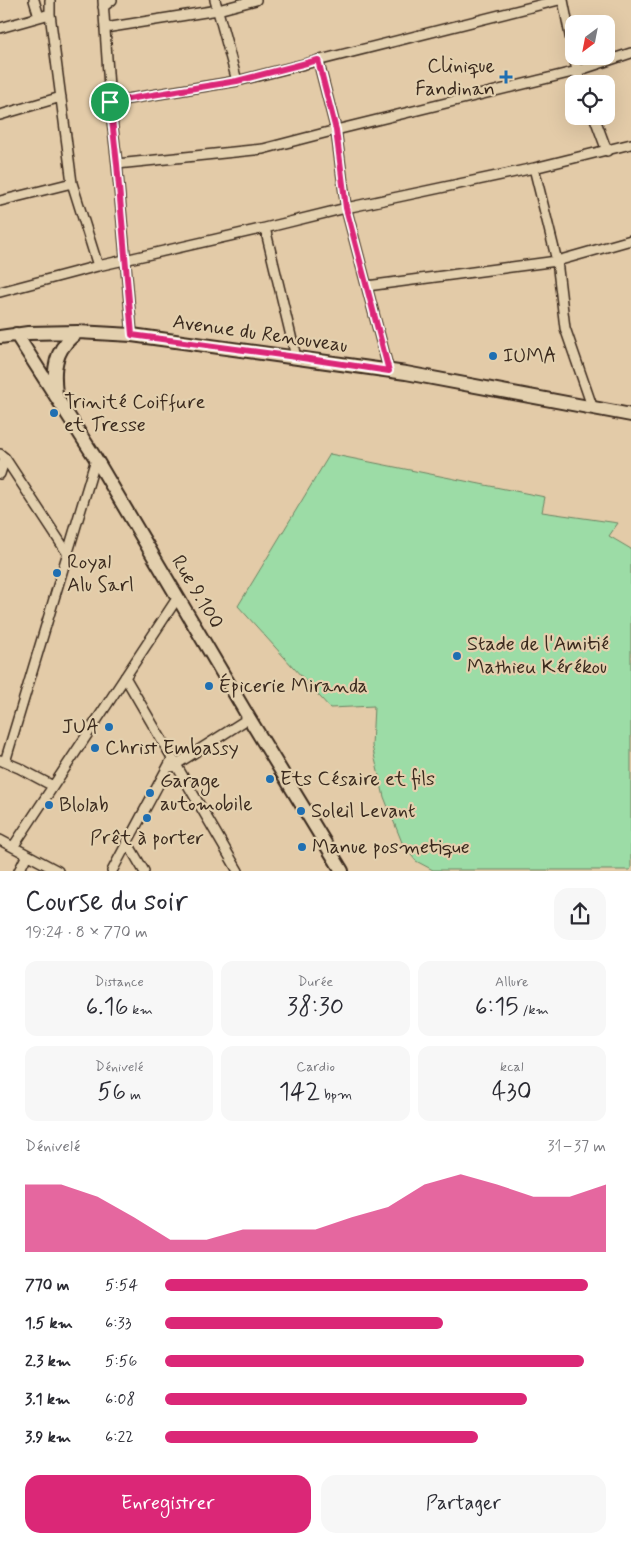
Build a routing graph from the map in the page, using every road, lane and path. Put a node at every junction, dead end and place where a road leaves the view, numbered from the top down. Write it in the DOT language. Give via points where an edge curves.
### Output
graph roads {
  1 [pos="34,0"];
  2 [pos="50,0"];
  3 [pos="112,0"];
  4 [pos="214,0"];
  5 [pos="256,0"];
  6 [pos="559,0"];
  7 [pos="563,0"];
  8 [pos="103,4"];
  9 [pos="218,10"];
  10 [pos="50,14"];
  11 [pos="566,15"];
  12 [pos="39,17"];
  13 [pos="0,28"];
  14 [pos="105,28"];
  15 [pos="631,53"];
  16 [pos="318,60"];
  17 [pos="575,65"];
  18 [pos="576,71"];
  19 [pos="578,75"];
  20 [pos="237,81"];
  21 [pos="60,97"];
  22 [pos="110,102"];
  23 [pos="0,115"];
  24 [pos="597,125"];
  25 [pos="336,130"];
  26 [pos="631,144"];
  27 [pos="607,151"];
  28 [pos="117,164"];
  29 [pos="534,168"];
  30 [pos="72,184"];
  31 [pos="0,201"];
  32 [pos="346,208"];
  33 [pos="265,228"];
  34 [pos="631,240"];
  35 [pos="125,260"];
  36 [pos="556,261"];
  37 [pos="98,266"];
  38 [pos="367,286"];
  39 [pos="0,292"];
  40 [pos="78,332"];
  41 [pos="16,334"];
  42 [pos="132,335"];
  43 [pos="0,337"];
  44 [pos="296,357"];
  45 [pos="389,371"];
  46 [pos="56,396"];
  47 [pos="593,409"];
  48 [pos="631,416"];
  49 [pos="3,456"];
  50 [pos="96,459"];
  51 [pos="0,474"];
  52 [pos="68,554"];
  53 [pos="178,596"];
  54 [pos="125,677"];
  55 [pos="249,718"];
  56 [pos="2,761"];
  57 [pos="174,762"];
  58 [pos="54,786"];
  59 [pos="0,840"];
  60 [pos="128,842"];
  61 [pos="13,847"];
  62 [pos="27,855"];
  63 [pos="20,870"];
  64 [pos="58,870"];
  65 [pos="112,870"];
  66 [pos="144,870"];
  67 [pos="238,870"];
  68 [pos="342,870"];
  1 -- 12 [label="street"];
  2 -- 10 [label="street"];
  3 -- 8 [label="street"];
  4 -- 9 [label="street"];
  5 -- 9 [label="street"];
  6 -- 16 [label="street"];
  7 -- 11 [label="street"];
  8 -- 14 [label="street"];
  9 -- 14 [label="street"];
  9 -- 20 [label="street"];
  10 -- 12 [label="street"];
  10 -- 21 [label="street"];
  12 -- 13 [label="street"];
  14 -- 22 [label="street"];
  15 -- 18 [label="street"];
  16 -- 20 [label="street"];
  16 -- 25 [label="street"];
  17 -- 18 [label="street"];
  18 -- 19 [label="street"];
  18 -- 25 [label="street"];
  20 -- 22 [label="street"];
  21 -- 23 [label="street"];
  21 -- 30 [label="street"];
  22 -- 28 [label="street"];
  24 -- 27 [label="street"];
  25 -- 28 [label="street" via="263,149"];
  25 -- 32 [label="street"];
  26 -- 27 [label="street"];
  27 -- 29 [label="street"];
  28 -- 35 [label="street"];
  29 -- 32 [label="street"];
  29 -- 36 [label="street"];
  30 -- 31 [label="street"];
  30 -- 37 [label="street"];
  32 -- 33 [label="street"];
  32 -- 38 [label="street"];
  33 -- 35 [label="street"];
  33 -- 44 [label="street"];
  34 -- 36 [label="street"];
  35 -- 37 [label="street"];
  35 -- 42 [label="street"];
  36 -- 38 [label="street"];
  36 -- 47 [label="street" via="565,328"];
  37 -- 39 [label="street"];
  38 -- 45 [label="street"];
  40 -- 41 [label="main road, Avenue du Renouveau"];
  40 -- 42 [label="main road, Avenue du Renouveau"];
  40 -- 46 [label="main road" via="66,343 56,362"];
  41 -- 43 [label="main road, Avenue du Renouveau"];
  41 -- 46 [label="main road, Rue 9.100"];
  42 -- 44 [label="main road, Avenue du Renouveau"];
  44 -- 45 [label="main road, Avenue du Renouveau"];
  45 -- 47 [label="main road, Avenue du Renouveau"];
  46 -- 50 [label="main road, Rue 9.100"];
  47 -- 48 [label="main road, Avenue du Renouveau"];
  49 -- 51 [label="street"];
  49 -- 52 [label="street"];
  50 -- 52 [label="street"];
  50 -- 53 [label="main road, Rue 9.100"];
  52 -- 56 [label="street"];
  53 -- 54 [label="street"];
  53 -- 55 [label="main road, Rue 9.100"];
  54 -- 57 [label="street"];
  54 -- 58 [label="street"];
  55 -- 57 [label="street"];
  55 -- 68 [label="main road, Rue 9.100"];
  56 -- 58 [label="street"];
  57 -- 60 [label="street" via="165,771"];
  57 -- 67 [label="street"];
  58 -- 61 [label="street"];
  59 -- 61 [label="street"];
  60 -- 65 [label="street"];
  60 -- 66 [label="street"];
  61 -- 62 [label="street"];
  62 -- 63 [label="street"];
  62 -- 64 [label="street"];
}
